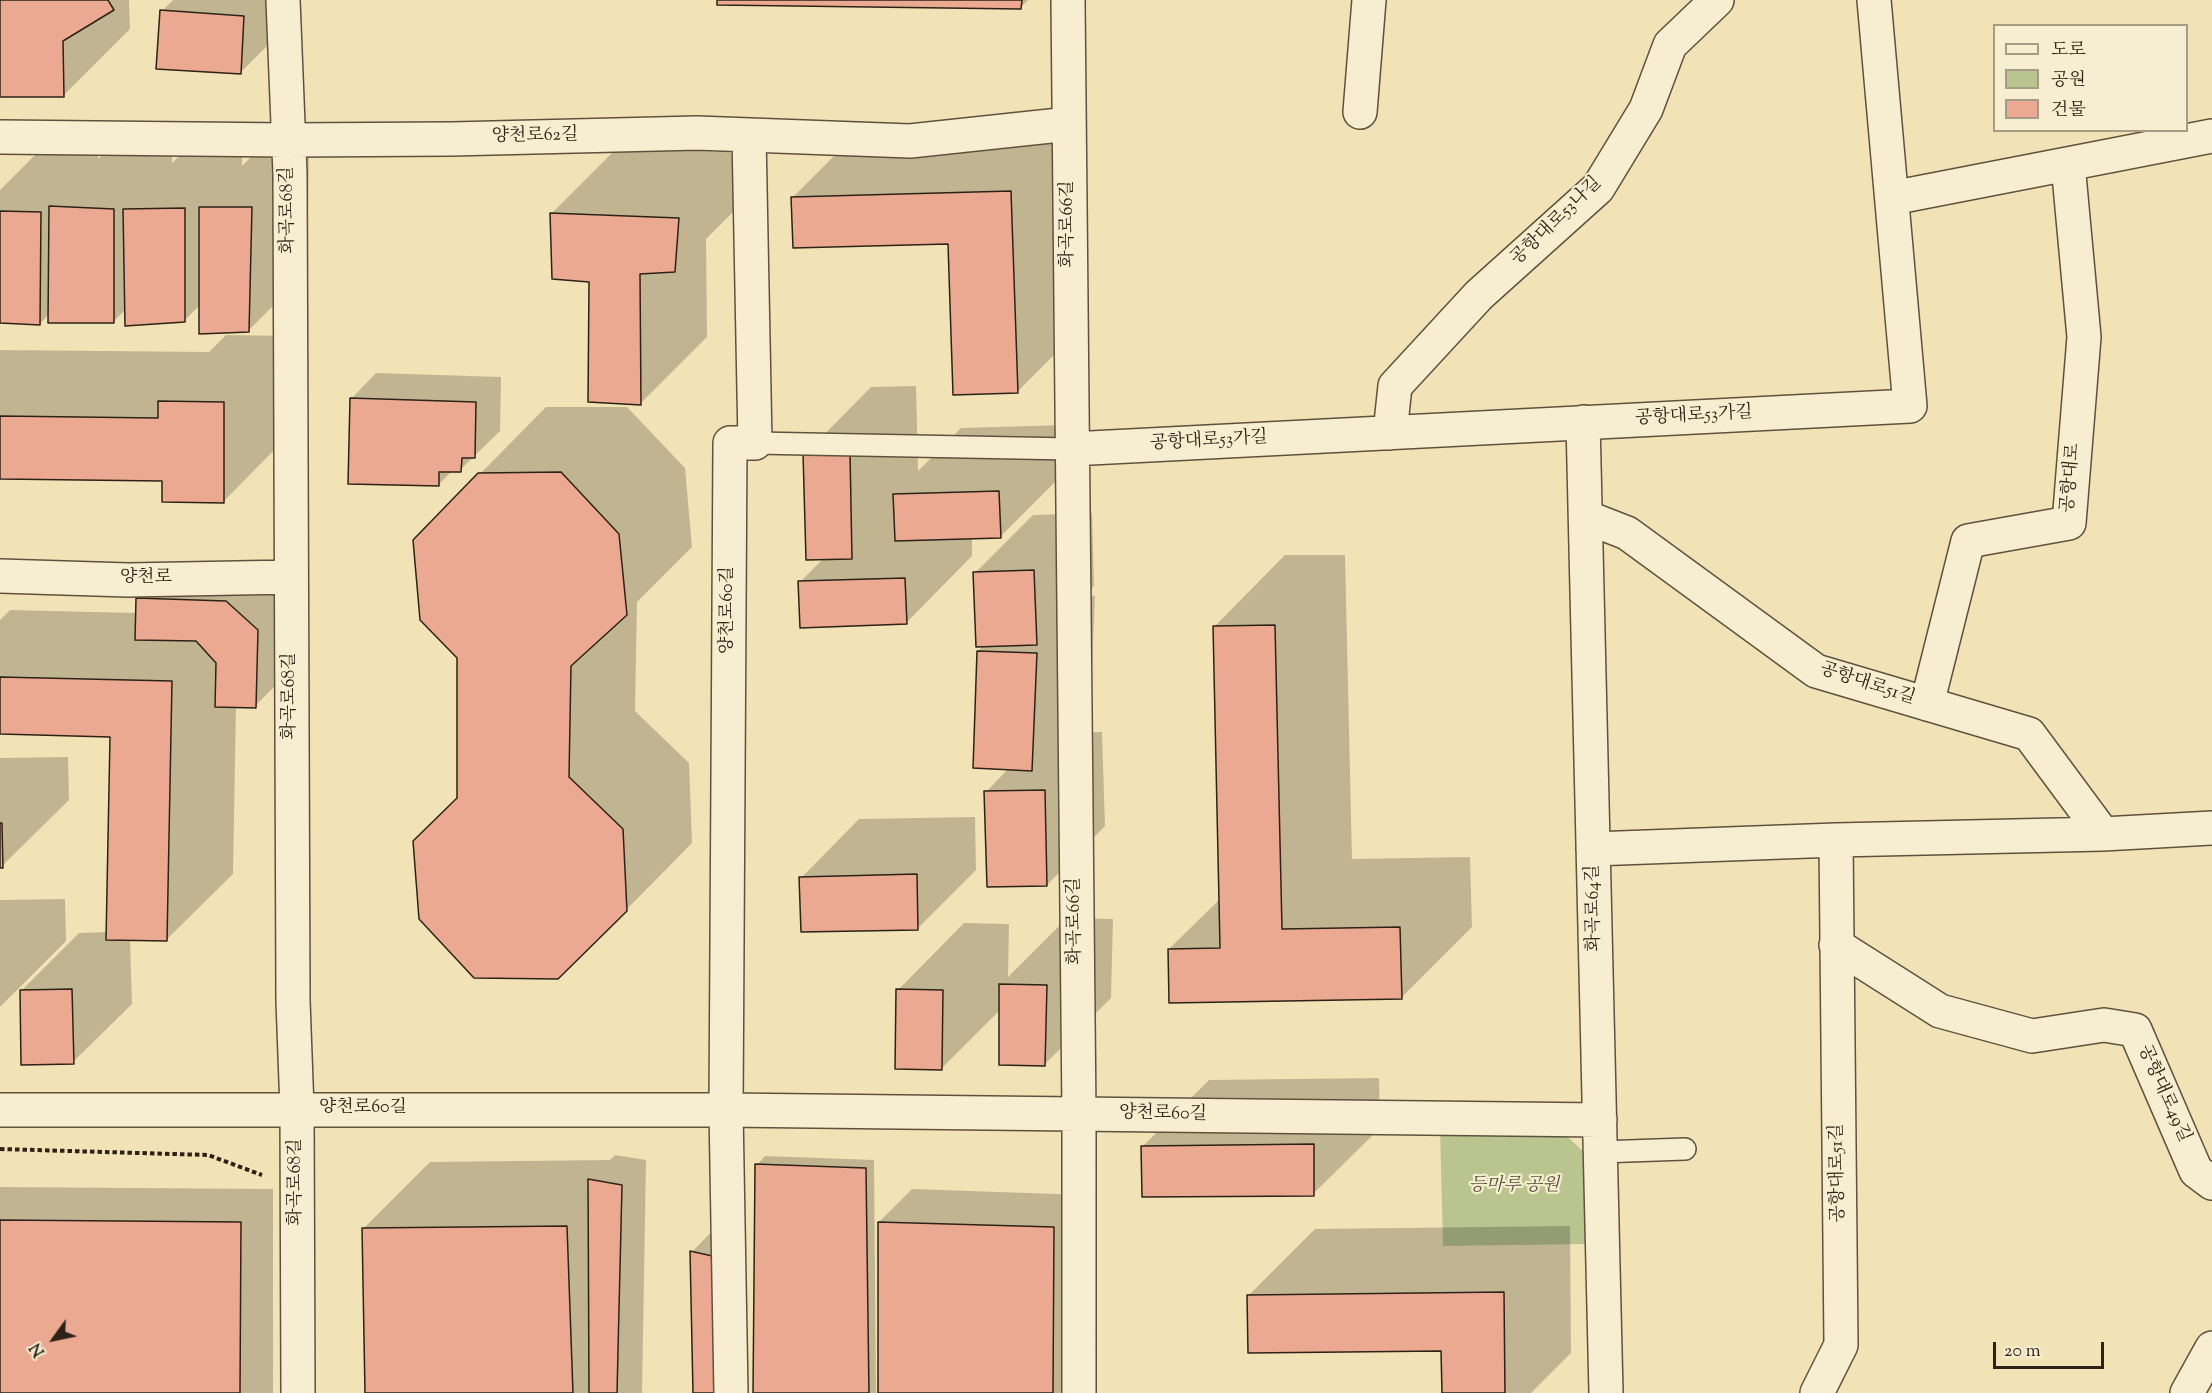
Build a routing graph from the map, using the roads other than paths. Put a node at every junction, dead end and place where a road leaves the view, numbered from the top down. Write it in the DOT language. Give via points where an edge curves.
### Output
graph roads {
  1 [pos="283,0"];
  2 [pos="1068,0"];
  3 [pos="1369,0"];
  4 [pos="1717,0"];
  5 [pos="1874,0"];
  6 [pos="1360,112"];
  7 [pos="1069,124"];
  8 [pos="749,135"];
  9 [pos="2212,136"];
  10 [pos="0,137"];
  11 [pos="288,140"];
  12 [pos="2068,164"];
  13 [pos="1892,198"];
  14 [pos="1583,422"];
  15 [pos="1390,433"];
  16 [pos="755,443"];
  17 [pos="1071,449"];
  18 [pos="1586,517"];
  19 [pos="0,576"];
  20 [pos="291,577"];
  21 [pos="1927,704"];
  22 [pos="2212,828"];
  23 [pos="2103,834"];
  24 [pos="1836,840"];
  25 [pos="1593,849"];
  26 [pos="1836,945"];
  27 [pos="297,1109"];
  28 [pos="0,1110"];
  29 [pos="726,1110"];
  30 [pos="1079,1114"];
  31 [pos="1600,1120"];
  32 [pos="1685,1149"];
  33 [pos="1600,1152"];
  34 [pos="2212,1183"];
  35 [pos="2212,1348"];
  36 [pos="298,1393"];
  37 [pos="731,1393"];
  38 [pos="1079,1393"];
  39 [pos="1606,1393"];
  40 [pos="1817,1393"];
  41 [pos="2187,1393"];
  1 -- 11 [label="street, 화곡로68길"];
  2 -- 7 [label="street, 화곡로66길"];
  3 -- 6 [label="street"];
  4 -- 15 [label="street, 공항대로53나길" via="1670,45 1646,109 1598,188 1479,296 1395,386"];
  5 -- 13 [label="street, 공항대로53가길"];
  7 -- 8 [label="street, 양천로62길" via="910,141"];
  7 -- 17 [label="street, 화곡로66길"];
  8 -- 11 [label="street, 양천로62길"];
  8 -- 16 [label="street"];
  9 -- 12 [label="street"];
  10 -- 11 [label="street, 양천로62길"];
  11 -- 20 [label="street, 화곡로68길"];
  12 -- 13 [label="street"];
  12 -- 21 [label="street, 공항대로" via="2084,337 2069,522 1968,541"];
  13 -- 14 [label="street, 공항대로53가길" via="1910,406"];
  14 -- 15 [label="street, 공항대로53가길"];
  14 -- 18 [label="street, 화곡로64길"];
  15 -- 17 [label="street, 공항대로53가길"];
  16 -- 17 [label="lane"];
  16 -- 29 [label="street, 양천로60길" via="730,443"];
  17 -- 30 [label="street, 화곡로66길"];
  18 -- 21 [label="street, 공항대로51길" via="1627,533 1816,671"];
  18 -- 25 [label="street, 화곡로64길"];
  19 -- 20 [label="street, 양천로" via="128,580"];
  20 -- 27 [label="street, 화곡로68길"];
  21 -- 23 [label="street, 공항대로51길" via="2029,734"];
  22 -- 23 [label="street"];
  23 -- 24 [label="street"];
  24 -- 25 [label="street"];
  24 -- 26 [label="street, 공항대로51길"];
  25 -- 31 [label="street, 화곡로64길"];
  26 -- 34 [label="street, 공항대로49길" via="1940,1011 2032,1036 2104,1025 2135,1030 2196,1171"];
  26 -- 40 [label="street, 공항대로51길" via="1841,1345"];
  27 -- 28 [label="street, 양천로60길"];
  27 -- 29 [label="street, 양천로60길"];
  27 -- 36 [label="street, 화곡로68길"];
  29 -- 30 [label="street, 양천로60길"];
  29 -- 37 [label="street, 양천로60길"];
  30 -- 31 [label="street, 양천로60길"];
  30 -- 38 [label="street, 화곡로66길"];
  31 -- 33 [label="street, 화곡로64길"];
  32 -- 33 [label="lane"];
  33 -- 39 [label="street, 화곡로64길"];
  35 -- 41 [label="street"];
}
